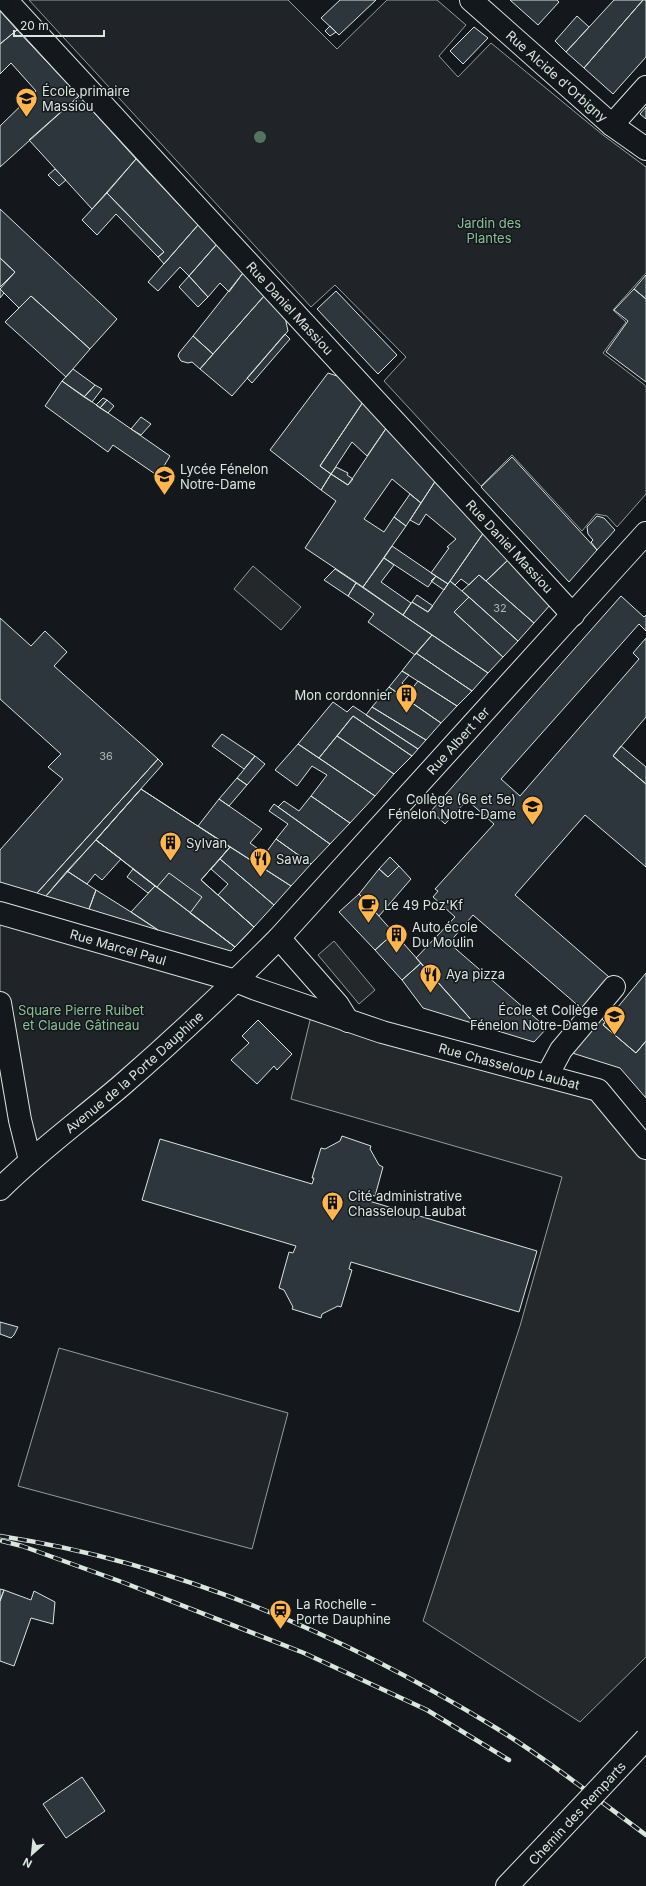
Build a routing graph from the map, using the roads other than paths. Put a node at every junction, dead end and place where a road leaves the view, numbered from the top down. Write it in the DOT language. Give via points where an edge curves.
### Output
graph roads {
  1 [pos="6,0"];
  2 [pos="471,0"];
  3 [pos="646,87"];
  4 [pos="612,125"];
  5 [pos="646,149"];
  6 [pos="646,533"];
  7 [pos="573,615"];
  8 [pos="0,914"];
  9 [pos="279,938"];
  10 [pos="236,981"];
  11 [pos="614,987"];
  12 [pos="0,1003"];
  13 [pos="348,1021"];
  14 [pos="547,1076"];
  15 [pos="646,1148"];
  16 [pos="30,1160"];
  17 [pos="0,1189"];
  18 [pos="646,1739"];
  19 [pos="507,1886"];
  1 -- 7 [label="street, Rue Daniel Massiou"];
  2 -- 4 [label="street, Rue Alcide d'Orbigny"];
  3 -- 4 [label="street"];
  4 -- 5 [label="street, Rue Alcide d'Orbigny"];
  6 -- 7 [label="street, Rue Albert 1er"];
  7 -- 9 [label="street, Rue Albert 1er"];
  8 -- 10 [label="street, Rue Marcel Paul"];
  9 -- 10 [label="street, Rue Albert 1er"];
  9 -- 13 [label="street" via="338,1005"];
  10 -- 13 [label="street, Rue Chasseloup Laubat"];
  10 -- 16 [label="street, Avenue de la Porte Dauphine" via="146,1064"];
  11 -- 14 [label="street" via="561,1050"];
  12 -- 16 [label="street" via="20,1120"];
  13 -- 14 [label="street, Rue Chasseloup Laubat"];
  14 -- 15 [label="street, Rue Chasseloup Laubat" via="598,1090"];
  16 -- 17 [label="street, Avenue de la Porte Dauphine"];
  18 -- 19 [label="street, Chemin des Remparts, bridge"];
}
